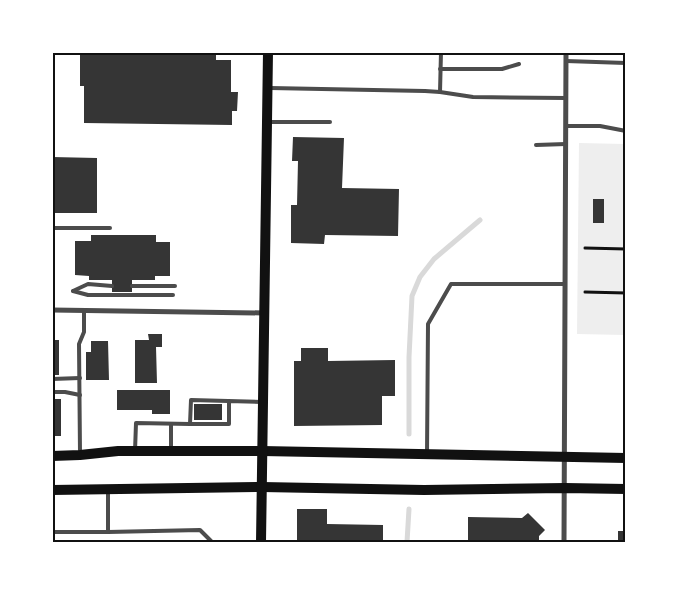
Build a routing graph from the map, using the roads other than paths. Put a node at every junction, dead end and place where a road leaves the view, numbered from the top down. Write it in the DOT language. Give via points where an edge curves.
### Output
graph roads {
  1 [pos="268,52"];
  2 [pos="441,52"];
  3 [pos="566,52"];
  4 [pos="566,61"];
  5 [pos="626,62"];
  6 [pos="519,64"];
  7 [pos="440,69"];
  8 [pos="267,88"];
  9 [pos="440,92"];
  10 [pos="566,98"];
  11 [pos="267,122"];
  12 [pos="330,122"];
  13 [pos="566,126"];
  14 [pos="626,131"];
  15 [pos="566,144"];
  16 [pos="536,145"];
  17 [pos="52,228"];
  18 [pos="110,228"];
  19 [pos="565,284"];
  20 [pos="112,286"];
  21 [pos="132,286"];
  22 [pos="175,286"];
  23 [pos="173,296"];
  24 [pos="52,310"];
  25 [pos="84,311"];
  26 [pos="264,313"];
  27 [pos="80,378"];
  28 [pos="52,379"];
  29 [pos="52,392"];
  30 [pos="80,395"];
  31 [pos="229,401"];
  32 [pos="262,402"];
  33 [pos="171,424"];
  34 [pos="190,424"];
  35 [pos="135,451"];
  36 [pos="171,451"];
  37 [pos="262,451"];
  38 [pos="427,454"];
  39 [pos="80,455"];
  40 [pos="52,456"];
  41 [pos="564,456"];
  42 [pos="626,458"];
  43 [pos="262,487"];
  44 [pos="565,488"];
  45 [pos="108,489"];
  46 [pos="626,489"];
  47 [pos="52,490"];
  48 [pos="52,532"];
  49 [pos="108,532"];
  50 [pos="211,542"];
  51 [pos="261,542"];
  52 [pos="564,542"];
  1 -- 8 [label="main road"];
  2 -- 7 [label="lane"];
  3 -- 4 [label="street"];
  4 -- 5 [label="lane"];
  4 -- 10 [label="street"];
  6 -- 7 [label="lane" via="502,69"];
  7 -- 9 [label="lane"];
  8 -- 9 [label="lane"];
  8 -- 11 [label="main road"];
  9 -- 10 [label="lane" via="473,97"];
  10 -- 13 [label="street"];
  11 -- 12 [label="lane"];
  11 -- 26 [label="main road"];
  13 -- 14 [label="lane" via="600,126"];
  13 -- 15 [label="street"];
  15 -- 16 [label="lane"];
  15 -- 19 [label="street"];
  17 -- 18 [label="lane"];
  19 -- 38 [label="lane" via="451,284 428,324"];
  19 -- 41 [label="street"];
  20 -- 23 [label="lane" via="88,284 73,291 88,295"];
  21 -- 22 [label="lane"];
  24 -- 25 [label="street"];
  25 -- 26 [label="street"];
  25 -- 27 [label="lane" via="84,332 79,344"];
  26 -- 32 [label="main road"];
  27 -- 28 [label="lane"];
  27 -- 30 [label="lane"];
  29 -- 30 [label="lane"];
  30 -- 39 [label="lane"];
  31 -- 32 [label="lane"];
  31 -- 34 [label="lane" via="229,424"];
  31 -- 34 [label="lane" via="191,400"];
  32 -- 37 [label="main road"];
  33 -- 34 [label="lane"];
  33 -- 35 [label="lane" via="136,423"];
  33 -- 36 [label="lane"];
  35 -- 36 [label="main road"];
  35 -- 39 [label="main road"];
  36 -- 37 [label="main road"];
  37 -- 38 [label="main road"];
  37 -- 43 [label="main road"];
  38 -- 41 [label="main road"];
  39 -- 40 [label="main road"];
  41 -- 42 [label="main road"];
  41 -- 44 [label="street"];
  43 -- 44 [label="main road"];
  43 -- 45 [label="main road"];
  43 -- 51 [label="main road"];
  44 -- 46 [label="main road"];
  44 -- 52 [label="street"];
  45 -- 47 [label="main road"];
  45 -- 49 [label="lane"];
  48 -- 49 [label="lane"];
  49 -- 50 [label="lane" via="200,530"];
}
